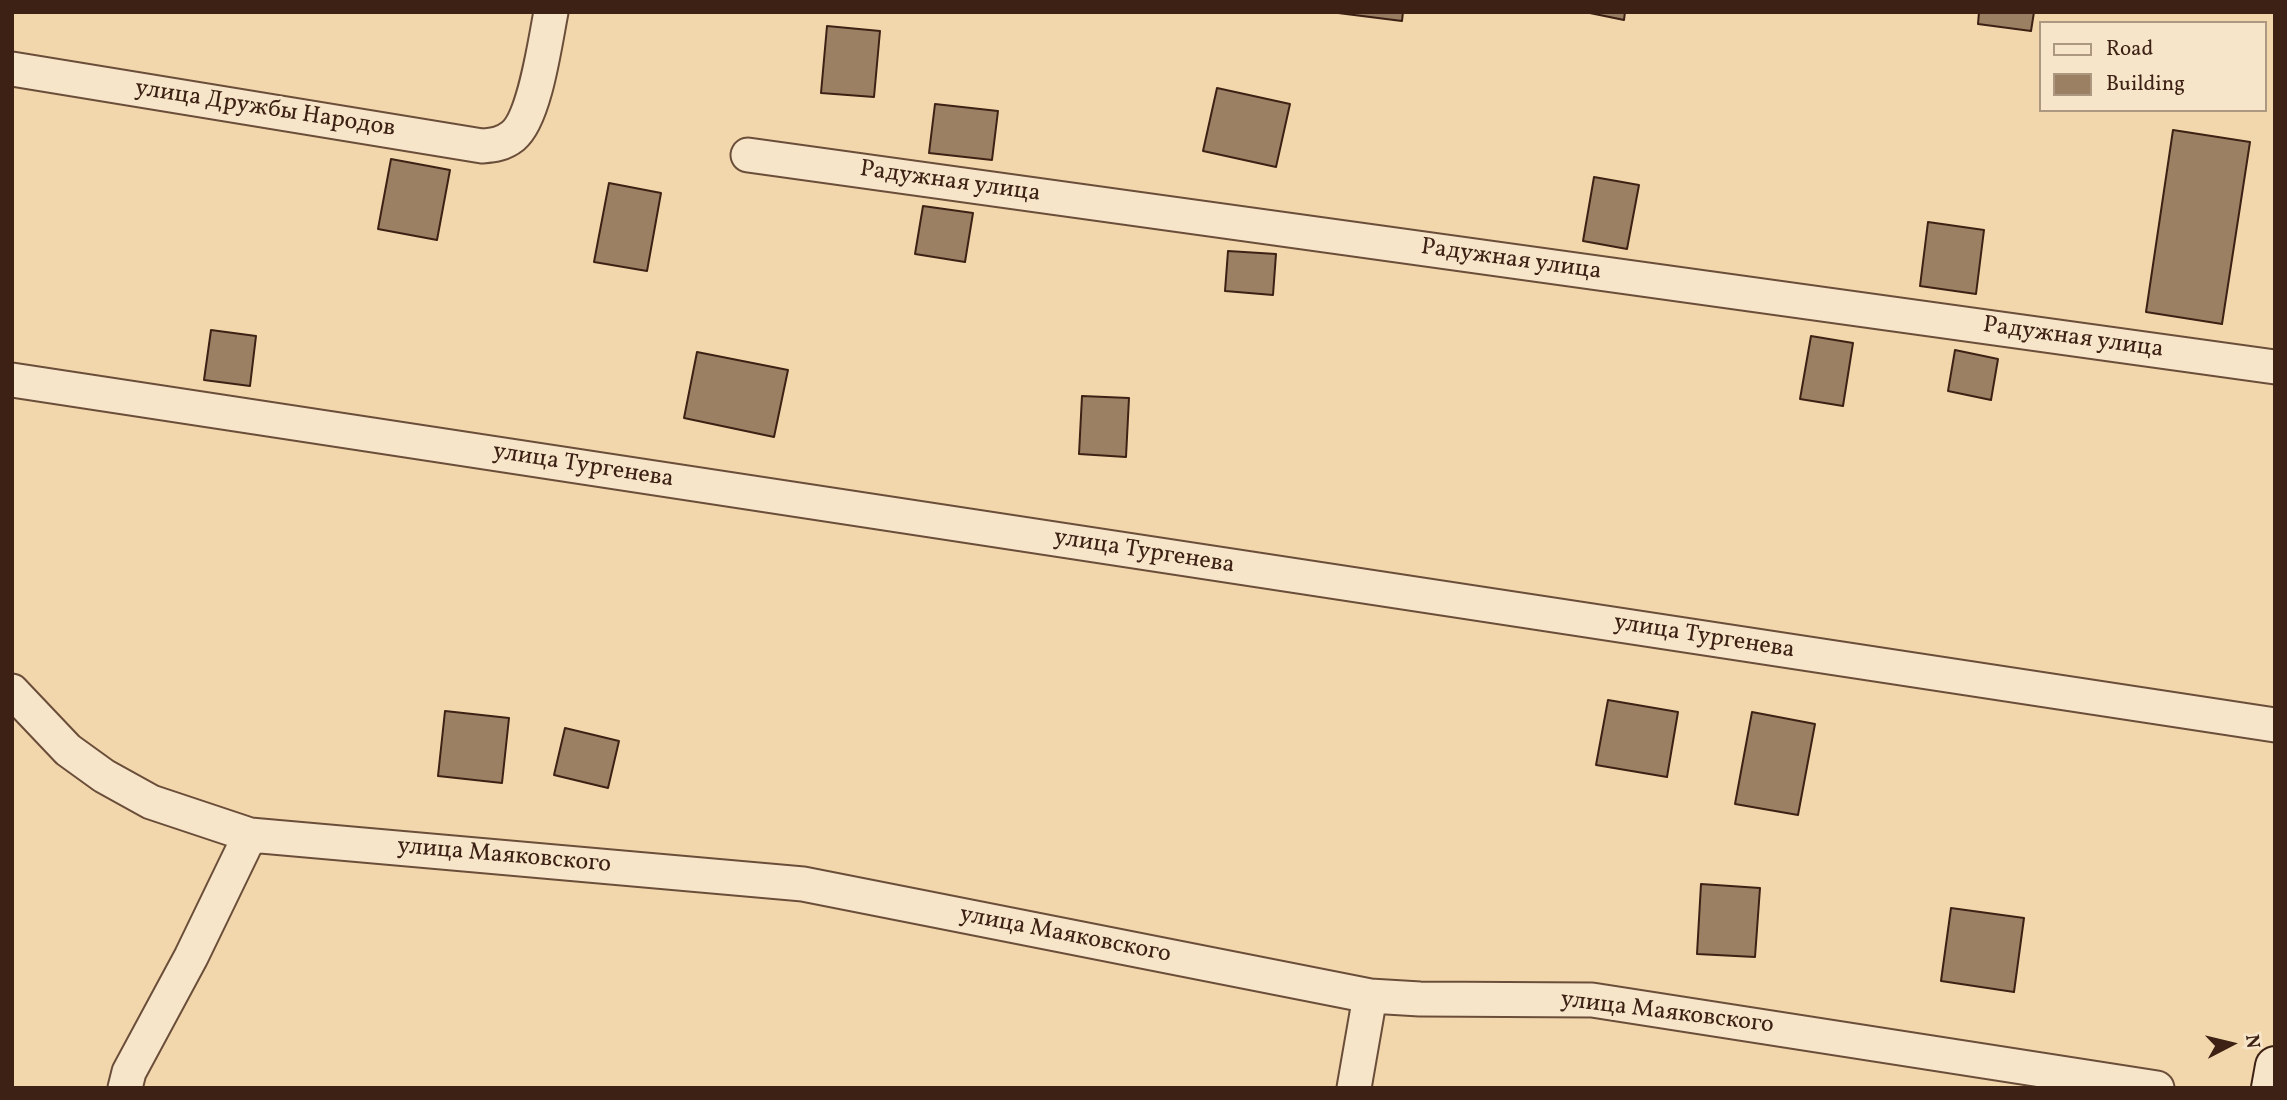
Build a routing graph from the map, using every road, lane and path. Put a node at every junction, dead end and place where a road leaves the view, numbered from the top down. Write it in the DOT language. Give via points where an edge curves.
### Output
graph roads {
  1 [pos="551,12"];
  2 [pos="12,69"];
  3 [pos="748,155"];
  4 [pos="2275,367"];
  5 [pos="12,380"];
  6 [pos="12,691"];
  7 [pos="2275,725"];
  8 [pos="250,835"];
  9 [pos="1370,996"];
  10 [pos="2275,1066"];
  11 [pos="125,1088"];
  12 [pos="1354,1088"];
  13 [pos="2157,1088"];
  14 [pos="2271,1088"];
  1 -- 2 [label="street, улица Дружбы Народов" via="529,109 515,135 500,144 482,146"];
  3 -- 4 [label="street, Радужная улица"];
  5 -- 7 [label="street, улица Тургенева"];
  6 -- 8 [label="street, улица Маяковского" via="68,750 104,776 151,802"];
  8 -- 9 [label="street, улица Маяковского" via="803,884"];
  8 -- 11 [label="street" via="129,1072"];
  9 -- 12 [label="street"];
  9 -- 13 [label="street, улица Маяковского" via="1592,1000"];
  10 -- 14 [label="main road"];
}
